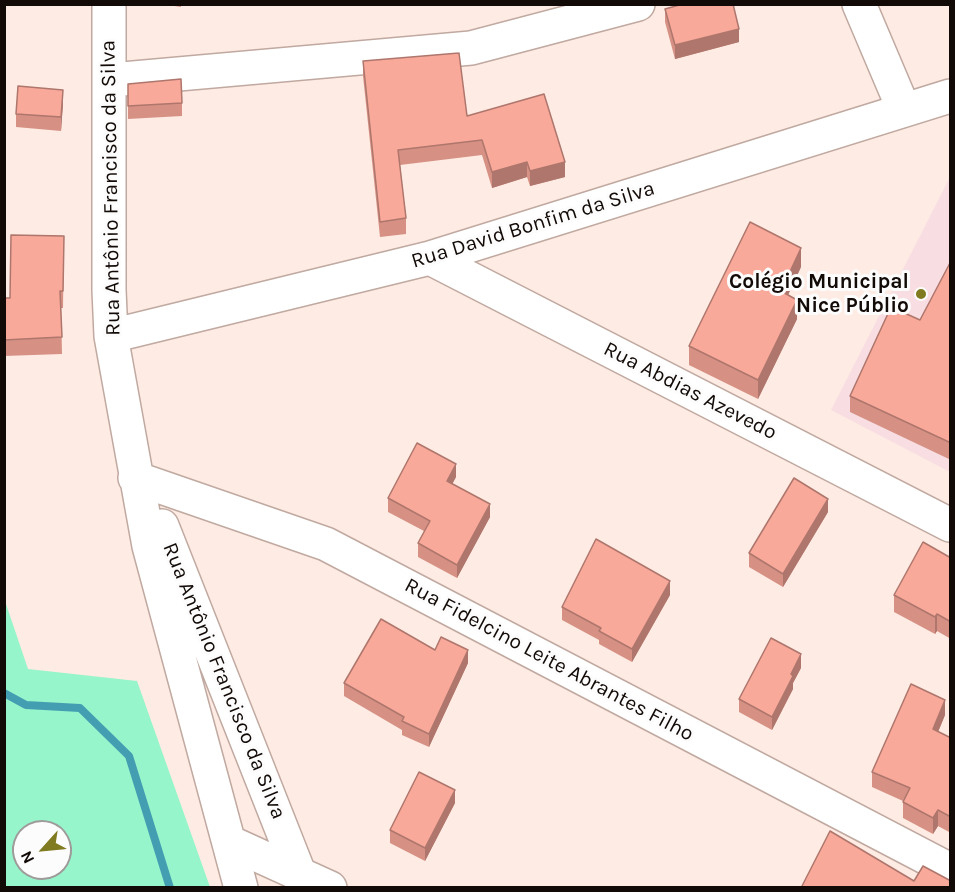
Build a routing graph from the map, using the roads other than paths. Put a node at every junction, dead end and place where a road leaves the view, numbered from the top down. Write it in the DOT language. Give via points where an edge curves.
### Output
graph roads {
  1 [pos="109,4"];
  2 [pos="638,4"];
  3 [pos="859,4"];
  4 [pos="111,80"];
  5 [pos="951,96"];
  6 [pos="904,110"];
  7 [pos="429,258"];
  8 [pos="111,336"];
  9 [pos="135,478"];
  10 [pos="951,525"];
  11 [pos="229,842"];
  12 [pos="951,870"];
  13 [pos="302,879"];
  14 [pos="241,888"];
  15 [pos="330,888"];
  1 -- 4 [label="street, Rua Antônio Francisco da Silva"];
  2 -- 4 [label="street" via="471,48"];
  3 -- 6 [label="street"];
  4 -- 8 [label="street, Rua Antônio Francisco da Silva"];
  5 -- 6 [label="street, Rua David Bonfim da Silva"];
  6 -- 7 [label="street, Rua David Bonfim da Silva"];
  7 -- 8 [label="street, Rua David Bonfim da Silva"];
  7 -- 10 [label="street, Rua Abdias Azevedo"];
  8 -- 9 [label="street, Rua Antônio Francisco da Silva"];
  9 -- 11 [label="street, Rua Antônio Francisco da Silva" via="149,546"];
  9 -- 12 [label="street, Rua Fidelcino Leite Abrantes Filho" via="326,544"];
  9 -- 13 [label="street, Rua Antônio Francisco da Silva" via="154,505"];
  11 -- 13 [label="street"];
  11 -- 14 [label="street, Rua Antônio Francisco da Silva"];
  13 -- 15 [label="street"];
}
